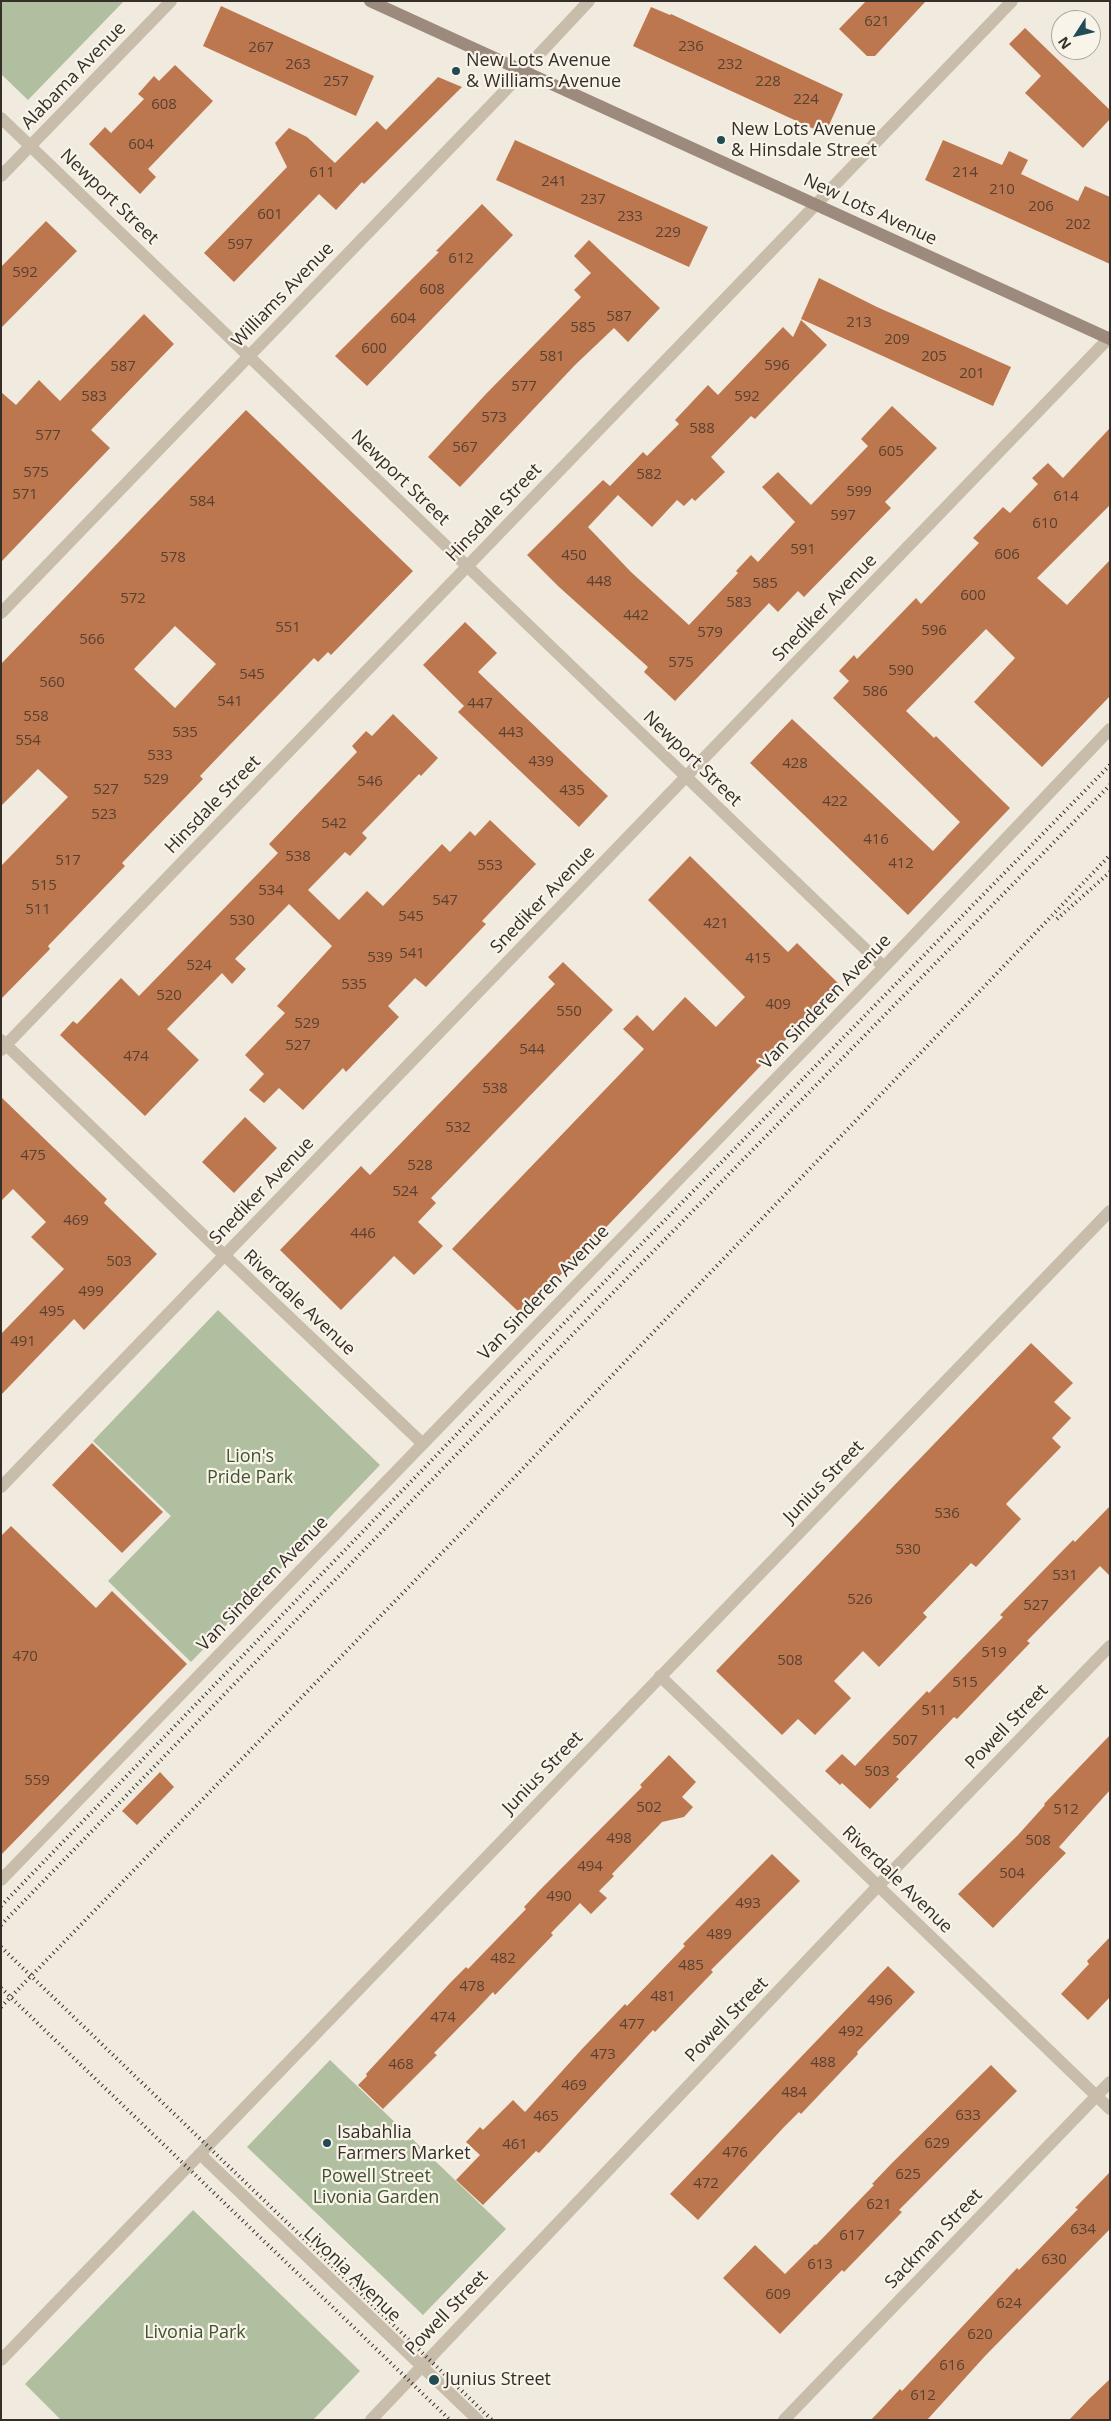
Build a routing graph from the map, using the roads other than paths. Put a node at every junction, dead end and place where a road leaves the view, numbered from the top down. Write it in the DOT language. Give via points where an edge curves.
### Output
graph roads {
  1 [pos="171,1"];
  2 [pos="589,1"];
  3 [pos="1012,1"];
  4 [pos="375,2"];
  5 [pos="524,70"];
  6 [pos="1,118"];
  7 [pos="30,146"];
  8 [pos="1,176"];
  9 [pos="817,205"];
  10 [pos="1109,338"];
  11 [pos="248,356"];
  12 [pos="466,567"];
  13 [pos="1,613"];
  14 [pos="1110,729"];
  15 [pos="686,777"];
  16 [pos="884,967"];
  17 [pos="3,1045"];
  18 [pos="1110,1211"];
  19 [pos="224,1256"];
  20 [pos="423,1444"];
  21 [pos="1,1487"];
  22 [pos="1110,1646"];
  23 [pos="660,1676"];
  24 [pos="1,1880"];
  25 [pos="878,1886"];
  26 [pos="1110,2082"];
  27 [pos="1097,2096"];
  28 [pos="1110,2109"];
  29 [pos="201,2155"];
  30 [pos="1,2360"];
  31 [pos="422,2365"];
  32 [pos="371,2420"];
  33 [pos="478,2420"];
  34 [pos="784,2420"];
  1 -- 7 [label="street, Alabama Avenue"];
  2 -- 5 [label="street, Williams Avenue"];
  3 -- 9 [label="street, Hinsdale Street"];
  4 -- 5 [label="street, New Lots Avenue"];
  5 -- 9 [label="street, New Lots Avenue"];
  5 -- 11 [label="street, Williams Avenue"];
  6 -- 7 [label="street, Newport Street"];
  7 -- 8 [label="street, Alabama Avenue"];
  7 -- 11 [label="street, Newport Street"];
  9 -- 10 [label="street, New Lots Avenue"];
  9 -- 12 [label="street, Hinsdale Street"];
  10 -- 15 [label="street, Snediker Avenue"];
  11 -- 12 [label="street, Newport Street"];
  11 -- 13 [label="street, Williams Avenue"];
  12 -- 15 [label="street, Newport Street"];
  12 -- 17 [label="street, Hinsdale Street"];
  14 -- 16 [label="street, Van Sinderen Avenue"];
  15 -- 16 [label="street, Newport Street"];
  15 -- 19 [label="street, Snediker Avenue"];
  16 -- 20 [label="street, Van Sinderen Avenue"];
  17 -- 19 [label="street, Riverdale Avenue"];
  18 -- 23 [label="street, Junius Street"];
  19 -- 20 [label="street, Riverdale Avenue"];
  19 -- 21 [label="street, Snediker Avenue"];
  20 -- 24 [label="street, Van Sinderen Avenue"];
  22 -- 25 [label="street, Powell Street"];
  23 -- 25 [label="street, Riverdale Avenue"];
  23 -- 29 [label="street, Junius Street"];
  25 -- 27 [label="street, Riverdale Avenue"];
  25 -- 31 [label="street, Powell Street"];
  26 -- 27 [label="street, Sackman Street"];
  27 -- 28 [label="street, Riverdale Avenue"];
  27 -- 34 [label="street, Sackman Street"];
  29 -- 30 [label="street, Junius Street"];
  29 -- 31 [label="street, Livonia Avenue"];
  31 -- 32 [label="street, Powell Street"];
  31 -- 33 [label="street, Livonia Avenue"];
}
